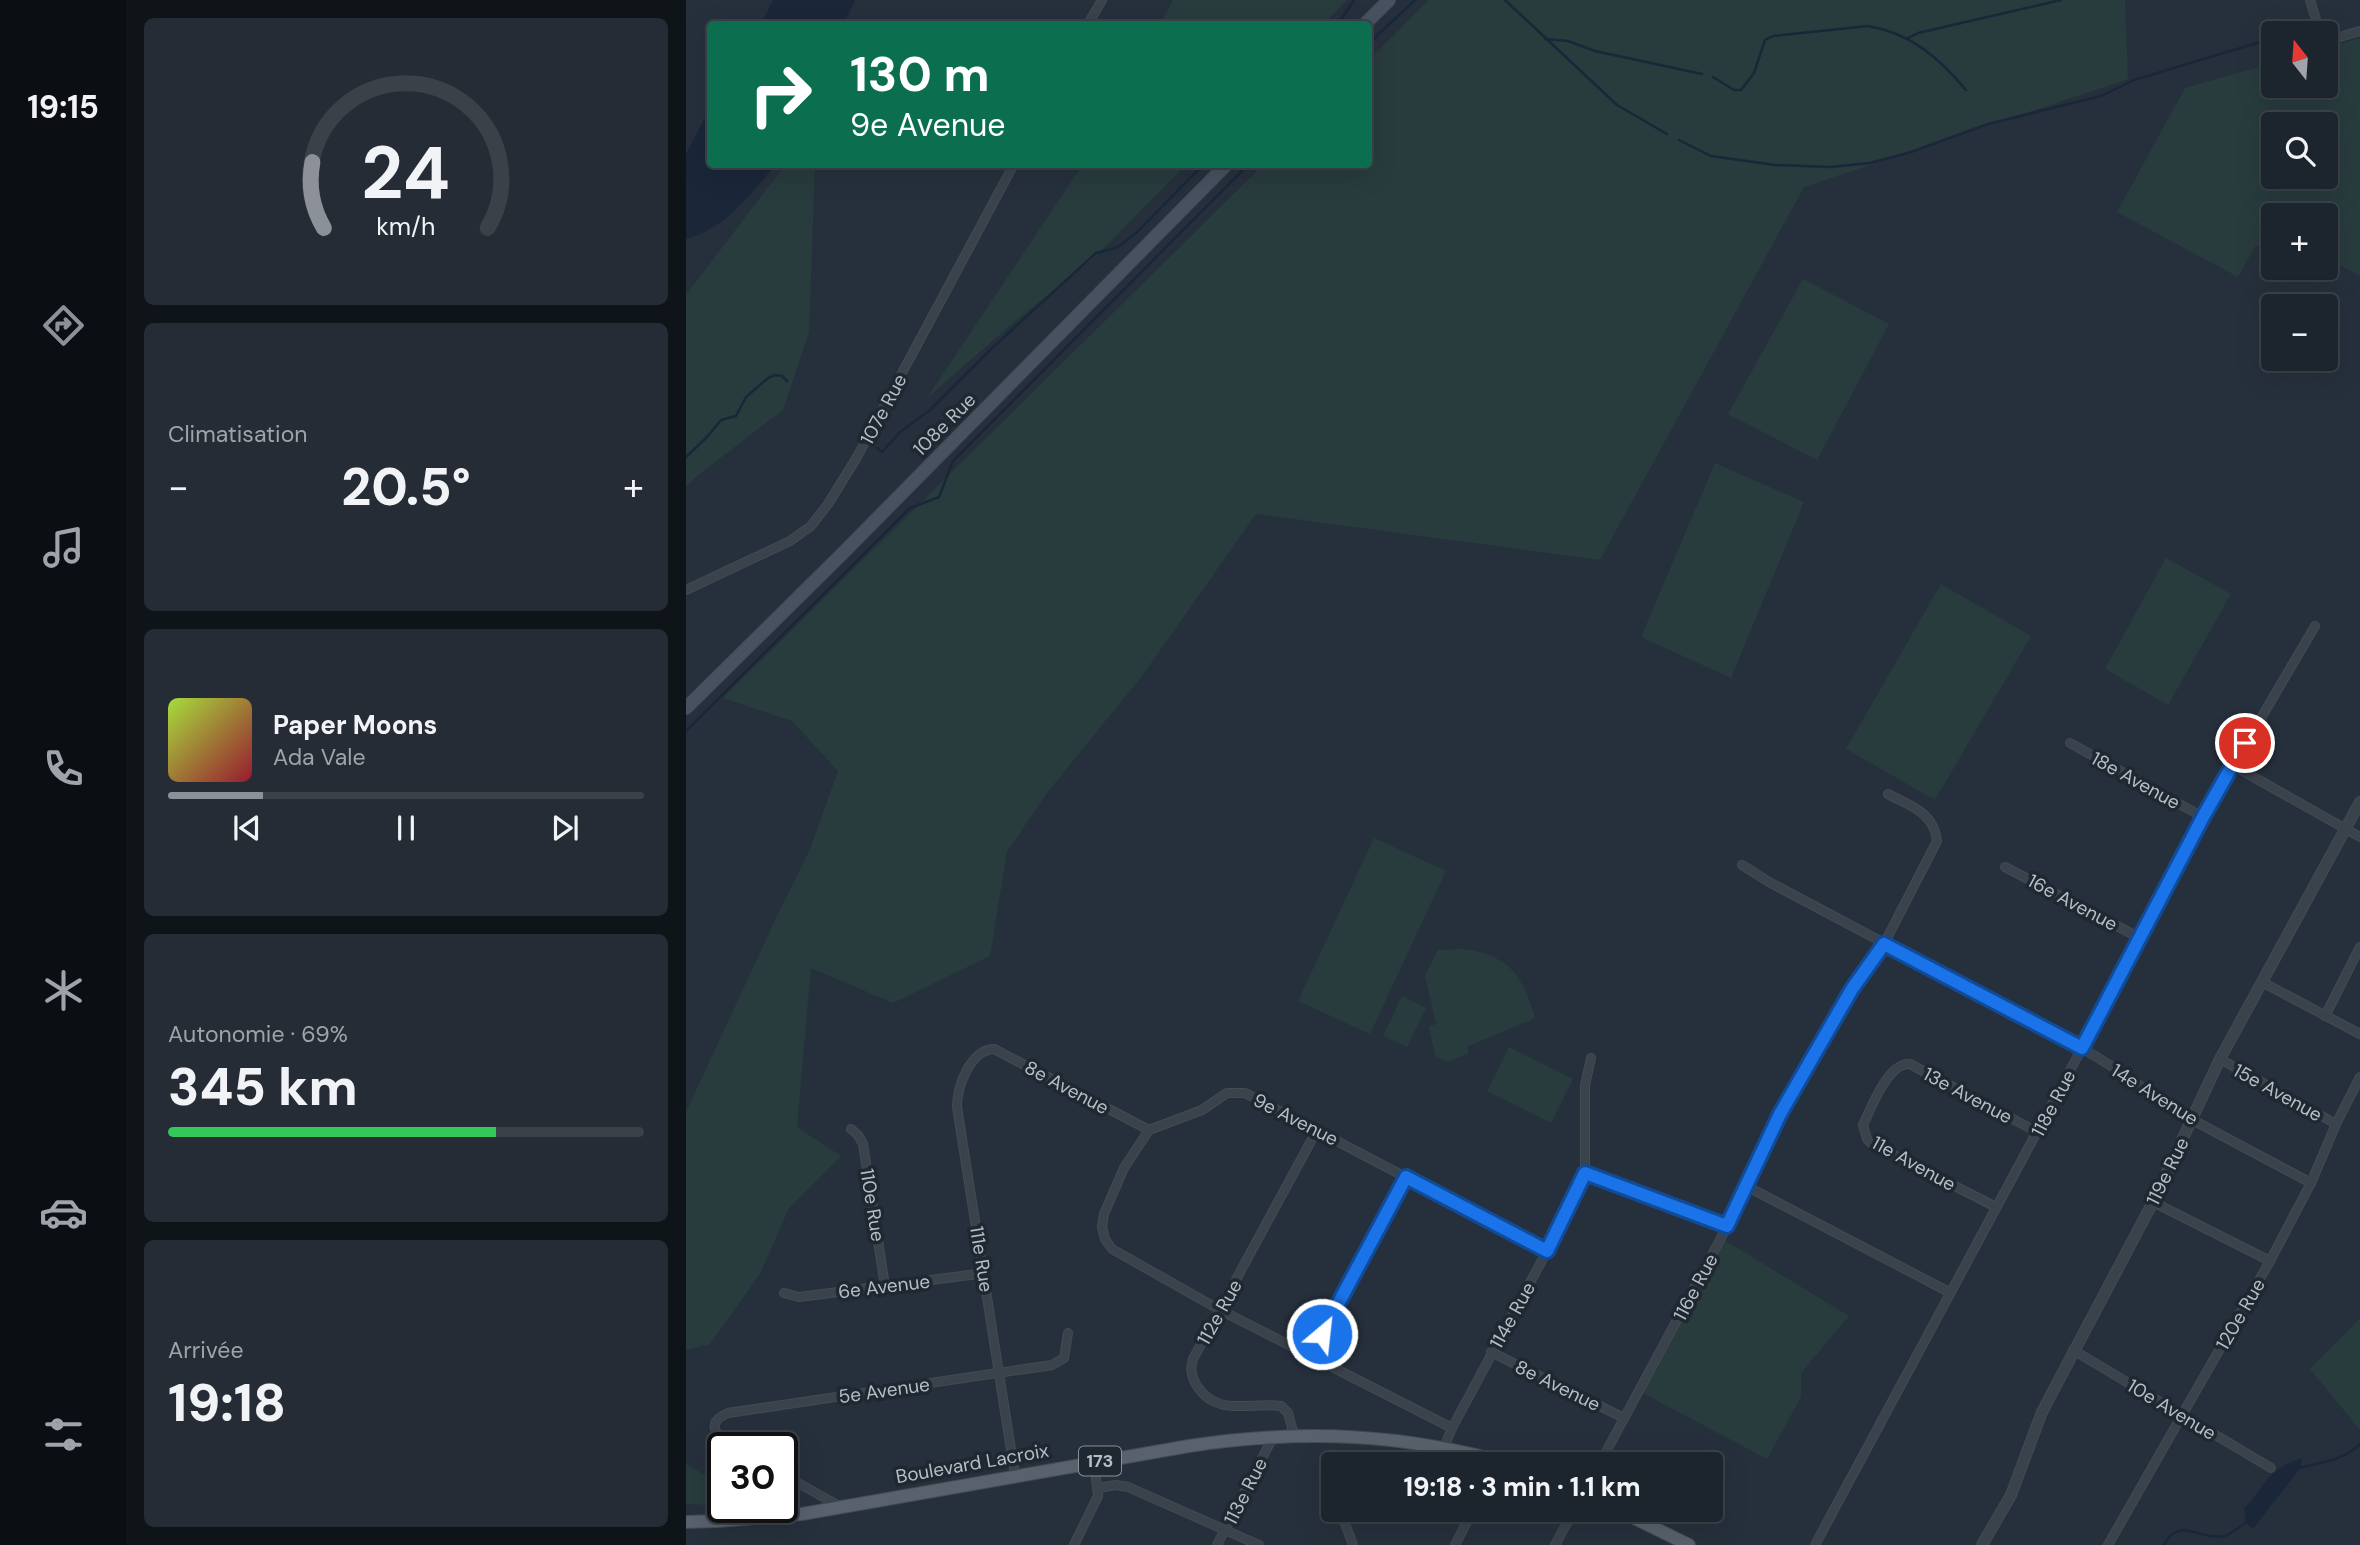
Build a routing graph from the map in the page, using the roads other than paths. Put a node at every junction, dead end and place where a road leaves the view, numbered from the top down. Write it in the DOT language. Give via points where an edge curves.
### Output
graph roads {
  1 [pos="1102,0"];
  2 [pos="1389,0"];
  3 [pos="2310,0"];
  4 [pos="1090,21"];
  5 [pos="1368,21"];
  6 [pos="2316,21"];
  7 [pos="2360,30"];
  8 [pos="2338,37"];
  9 [pos="1012,168"];
  10 [pos="1223,168"];
  11 [pos="686,590"];
  12 [pos="2315,626"];
  13 [pos="686,708"];
  14 [pos="2070,743"];
  15 [pos="2232,765"];
  16 [pos="1888,794"];
  17 [pos="2360,802"];
  18 [pos="2203,817"];
  19 [pos="2345,829"];
  20 [pos="2360,837"];
  21 [pos="1742,865"];
  22 [pos="2005,867"];
  23 [pos="2140,938"];
  24 [pos="1884,944"];
  25 [pos="2360,947"];
  26 [pos="2262,982"];
  27 [pos="2325,1016"];
  28 [pos="2360,1034"];
  29 [pos="2082,1048"];
  30 [pos="983,1052"];
  31 [pos="1591,1058"];
  32 [pos="2220,1059"];
  33 [pos="2360,1077"];
  34 [pos="1874,1100"];
  35 [pos="2192,1119"];
  36 [pos="2336,1124"];
  37 [pos="850,1129"];
  38 [pos="1317,1129"];
  39 [pos="1149,1130"];
  40 [pos="2037,1132"];
  41 [pos="1585,1173"];
  42 [pos="1406,1177"];
  43 [pos="2311,1183"];
  44 [pos="1746,1186"];
  45 [pos="2152,1202"];
  46 [pos="1996,1207"];
  47 [pos="1727,1226"];
  48 [pos="1547,1251"];
  49 [pos="2270,1261"];
  50 [pos="985,1273"];
  51 [pos="885,1286"];
  52 [pos="1949,1292"];
  53 [pos="784,1293"];
  54 [pos="1220,1310"];
  55 [pos="1068,1333"];
  56 [pos="2073,1350"];
  57 [pos="1491,1352"];
  58 [pos="1310,1357"];
  59 [pos="1000,1373"];
  60 [pos="2182,1414"];
  61 [pos="1624,1418"];
  62 [pos="1452,1428"];
  63 [pos="717,1432"];
  64 [pos="1294,1435"];
  65 [pos="1273,1437"];
  66 [pos="1444,1448"];
  67 [pos="1459,1452"];
  68 [pos="1606,1452"];
  69 [pos="1094,1461"];
  70 [pos="2271,1468"];
  71 [pos="1015,1475"];
  72 [pos="798,1483"];
  73 [pos="1099,1488"];
  74 [pos="839,1506"];
  75 [pos="686,1522"];
  76 [pos="1344,1522"];
  77 [pos="1467,1522"];
  78 [pos="1567,1522"];
  79 [pos="1642,1522"];
  80 [pos="1224,1531"];
  81 [pos="1074,1545"];
  82 [pos="1217,1545"];
  83 [pos="1259,1545"];
  84 [pos="1353,1545"];
  85 [pos="1455,1545"];
  86 [pos="1555,1545"];
  87 [pos="1689,1545"];
  88 [pos="1815,1545"];
  89 [pos="1982,1545"];
  90 [pos="2108,1545"];
  1 -- 4 [label="street"];
  2 -- 5 [label="main road"];
  3 -- 6 [label="street"];
  7 -- 8 [label="street"];
  9 -- 11 [label="street, 107e Rue" via="828,504 811,526 790,541"];
  10 -- 13 [label="main road, 108e Rue"];
  12 -- 15 [label="street, 118e Rue"];
  14 -- 18 [label="street, 18e Avenue"];
  15 -- 18 [label="street, 118e Rue"];
  15 -- 19 [label="street"];
  16 -- 24 [label="street, 116e Rue" via="1928,818 1937,841"];
  17 -- 19 [label="street, 119e Rue"];
  18 -- 23 [label="street, 118e Rue"];
  19 -- 20 [label="street"];
  19 -- 26 [label="street, 119e Rue"];
  21 -- 24 [label="street, 14e Avenue"];
  22 -- 23 [label="street, 16e Avenue"];
  23 -- 29 [label="street, 118e Rue"];
  24 -- 29 [label="street, 14e Avenue"];
  24 -- 44 [label="street, 116e Rue" via="1852,989 1780,1114"];
  25 -- 27 [label="street"];
  26 -- 27 [label="street"];
  26 -- 32 [label="street, 119e Rue"];
  27 -- 28 [label="street"];
  29 -- 35 [label="street, 14e Avenue"];
  29 -- 40 [label="street, 118e Rue"];
  30 -- 39 [label="street, 8e Avenue" via="993,1049"];
  30 -- 50 [label="street, 111e Rue" via="967,1072 957,1096"];
  31 -- 41 [label="street, 114e Rue" via="1585,1085"];
  32 -- 35 [label="street, 119e Rue"];
  32 -- 36 [label="street, 15e Avenue"];
  33 -- 36 [label="street, 120e Rue"];
  34 -- 40 [label="street, 13e Avenue" via="1895,1068 1910,1064"];
  34 -- 46 [label="street, 11e Avenue" via="1863,1125 1867,1139"];
  35 -- 43 [label="street, 14e Avenue"];
  35 -- 45 [label="street, 119e Rue"];
  36 -- 43 [label="street, 120e Rue"];
  37 -- 51 [label="street, 110e Rue" via="863,1144"];
  38 -- 39 [label="street, 9e Avenue" via="1258,1098 1227,1093 1184,1119"];
  38 -- 42 [label="street, 9e Avenue"];
  38 -- 54 [label="street, 112e Rue"];
  39 -- 54 [label="street" via="1114,1188 1104,1214 1105,1239 1112,1249"];
  40 -- 46 [label="street, 118e Rue"];
  41 -- 47 [label="street"];
  41 -- 48 [label="street, 114e Rue"];
  42 -- 48 [label="street, 9e Avenue"];
  42 -- 58 [label="street"];
  43 -- 49 [label="street, 120e Rue"];
  44 -- 47 [label="street, 116e Rue"];
  44 -- 52 [label="street"];
  45 -- 49 [label="street"];
  45 -- 56 [label="street, 119e Rue"];
  46 -- 52 [label="street, 118e Rue"];
  47 -- 61 [label="street, 116e Rue"];
  48 -- 57 [label="street, 114e Rue"];
  49 -- 60 [label="street, 120e Rue"];
  50 -- 51 [label="street, 6e Avenue"];
  50 -- 59 [label="street, 111e Rue"];
  51 -- 53 [label="street, 6e Avenue" via="799,1297"];
  52 -- 88 [label="street, 118e Rue"];
  54 -- 58 [label="street"];
  54 -- 64 [label="street, 112e Rue" via="1193,1359 1194,1381 1209,1400 1223,1405 1281,1406 1288,1413"];
  55 -- 59 [label="street, 5e Avenue" via="1059,1363"];
  56 -- 60 [label="street, 10e Avenue"];
  56 -- 89 [label="street, 119e Rue" via="2042,1412 2011,1495"];
  57 -- 61 [label="street, 8e Avenue"];
  57 -- 62 [label="street, 114e Rue"];
  58 -- 62 [label="street"];
  59 -- 63 [label="street, 5e Avenue" via="728,1413 714,1422"];
  59 -- 71 [label="street, 111e Rue"];
  60 -- 70 [label="street, 10e Avenue"];
  60 -- 90 [label="street, 120e Rue"];
  61 -- 68 [label="street, 116e Rue"];
  62 -- 66 [label="street, 114e Rue"];
  64 -- 65 [label="main road, Boulevard Lacroix / 173"];
  64 -- 66 [label="main road, Boulevard Lacroix / 173"];
  65 -- 69 [label="main road, Boulevard Lacroix / 173"];
  65 -- 80 [label="street, 113e Rue"];
  66 -- 67 [label="main road, Boulevard Lacroix / 173"];
  69 -- 71 [label="main road, Boulevard Lacroix / 173"];
  69 -- 73 [label="street"];
  71 -- 74 [label="main road, Boulevard Lacroix / 173"];
  72 -- 74 [label="street"];
  73 -- 80 [label="street" via="1128,1487"];
  73 -- 81 [label="street" via="1096,1504"];
  74 -- 75 [label="main road, Boulevard Lacroix / 173" via="772,1517"];
  76 -- 84 [label="street"];
  77 -- 85 [label="street"];
  78 -- 86 [label="street"];
  79 -- 87 [label="main road"];
  80 -- 82 [label="street, 113e Rue"];
  80 -- 83 [label="street"];
}
